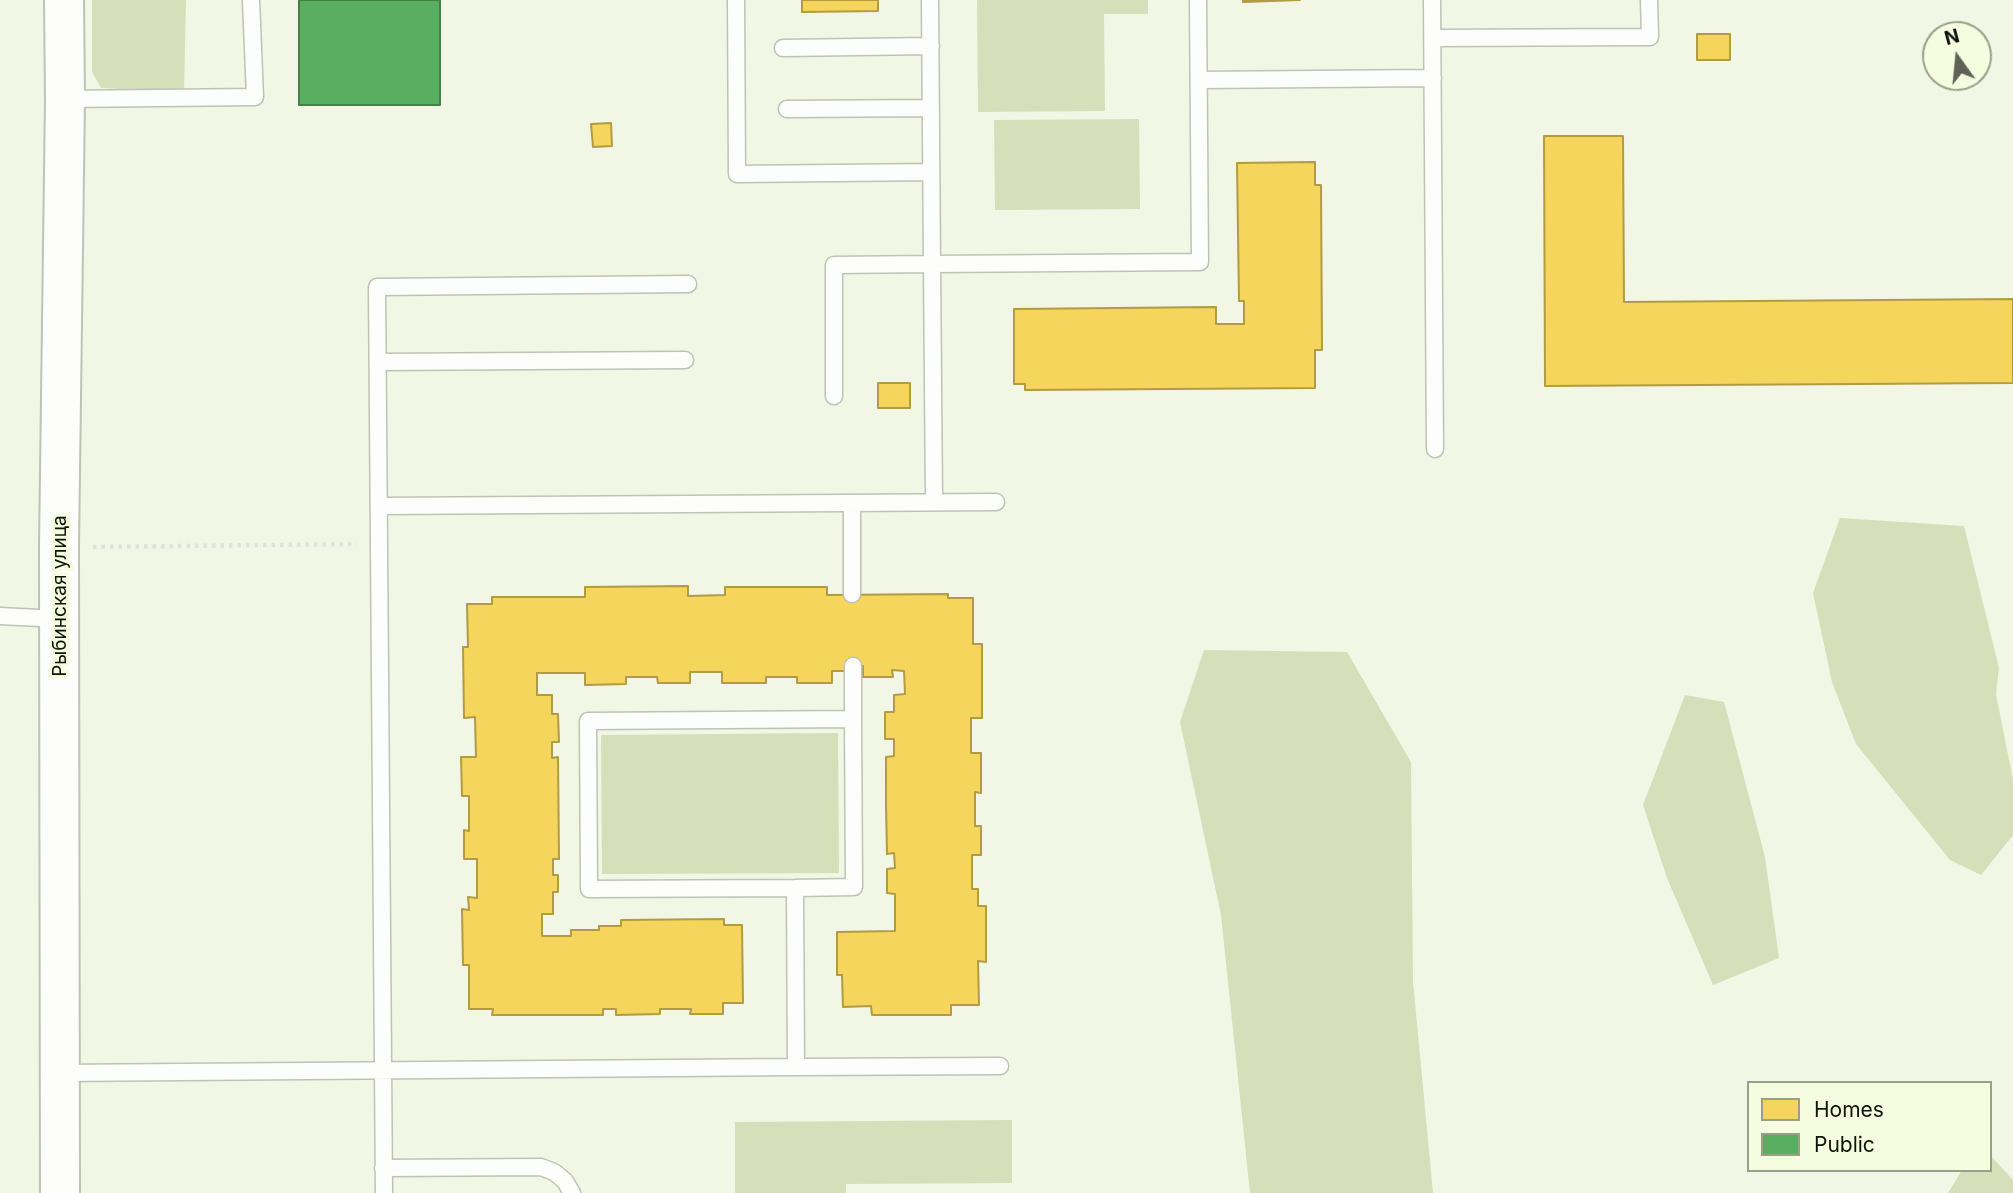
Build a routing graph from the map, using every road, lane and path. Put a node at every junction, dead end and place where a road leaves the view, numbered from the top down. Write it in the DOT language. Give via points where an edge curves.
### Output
graph roads {
  1 [pos="64,0"];
  2 [pos="251,0"];
  3 [pos="736,0"];
  4 [pos="930,0"];
  5 [pos="1198,0"];
  6 [pos="1432,0"];
  7 [pos="1649,0"];
  8 [pos="1433,38"];
  9 [pos="931,46"];
  10 [pos="783,48"];
  11 [pos="1433,78"];
  12 [pos="1199,80"];
  13 [pos="65,99"];
  14 [pos="931,108"];
  15 [pos="787,109"];
  16 [pos="932,172"];
  17 [pos="932,264"];
  18 [pos="688,284"];
  19 [pos="685,360"];
  20 [pos="378,362"];
  21 [pos="834,396"];
  22 [pos="1435,449"];
  23 [pos="934,502"];
  24 [pos="996,502"];
  25 [pos="852,503"];
  26 [pos="379,506"];
  27 [pos="379,544"];
  28 [pos="60,547"];
  29 [pos="852,594"];
  30 [pos="0,616"];
  31 [pos="59,619"];
  32 [pos="853,666"];
  33 [pos="853,719"];
  34 [pos="795,888"];
  35 [pos="1000,1066"];
  36 [pos="796,1067"];
  37 [pos="383,1070"];
  38 [pos="60,1073"];
  39 [pos="383,1168"];
  40 [pos="60,1193"];
  41 [pos="384,1193"];
  42 [pos="572,1193"];
  1 -- 13 [label="main road, Рыбинская улица"];
  2 -- 13 [label="lane" via="255,97"];
  3 -- 16 [label="lane" via="737,174"];
  4 -- 9 [label="lane"];
  5 -- 12 [label="lane"];
  6 -- 8 [label="lane"];
  7 -- 8 [label="lane" via="1650,37"];
  8 -- 11 [label="lane"];
  9 -- 10 [label="lane"];
  9 -- 14 [label="lane"];
  11 -- 12 [label="lane"];
  11 -- 22 [label="lane"];
  12 -- 17 [label="lane" via="1200,262"];
  13 -- 28 [label="main road, Рыбинская улица"];
  14 -- 15 [label="lane"];
  14 -- 16 [label="lane"];
  16 -- 17 [label="lane"];
  17 -- 21 [label="lane" via="834,265"];
  17 -- 23 [label="lane"];
  18 -- 20 [label="lane" via="377,287"];
  19 -- 20 [label="lane"];
  20 -- 26 [label="lane"];
  23 -- 24 [label="lane"];
  23 -- 25 [label="lane"];
  25 -- 26 [label="lane"];
  25 -- 29 [label="lane"];
  26 -- 27 [label="lane"];
  27 -- 28 [label="path"];
  27 -- 37 [label="lane"];
  28 -- 31 [label="main road, Рыбинская улица"];
  30 -- 31 [label="lane"];
  31 -- 38 [label="main road, Рыбинская улица"];
  32 -- 33 [label="lane"];
  33 -- 34 [label="lane" via="854,887"];
  33 -- 34 [label="lane" via="588,721 589,889"];
  34 -- 36 [label="lane"];
  35 -- 36 [label="lane"];
  36 -- 37 [label="lane"];
  37 -- 38 [label="lane"];
  37 -- 39 [label="lane"];
  38 -- 40 [label="main road, Рыбинская улица"];
  39 -- 41 [label="lane"];
  39 -- 42 [label="lane" via="541,1167 565,1181"];
}
